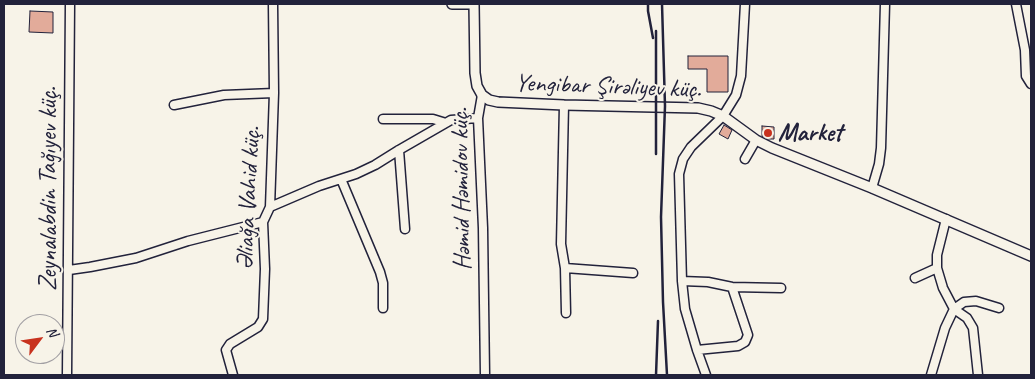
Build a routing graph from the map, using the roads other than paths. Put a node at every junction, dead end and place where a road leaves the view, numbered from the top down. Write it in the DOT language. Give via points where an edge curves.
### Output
graph roads {
  1 [pos="70,4"];
  2 [pos="273,4"];
  3 [pos="452,4"];
  4 [pos="474,4"];
  5 [pos="745,4"];
  6 [pos="885,4"];
  7 [pos="1016,4"];
  8 [pos="1031,84"];
  9 [pos="274,92"];
  10 [pos="482,95"];
  11 [pos="174,105"];
  12 [pos="564,105"];
  13 [pos="723,116"];
  14 [pos="478,118"];
  15 [pos="383,119"];
  16 [pos="446,123"];
  17 [pos="756,140"];
  18 [pos="399,150"];
  19 [pos="745,159"];
  20 [pos="341,179"];
  21 [pos="872,188"];
  22 [pos="270,207"];
  23 [pos="946,220"];
  24 [pos="263,222"];
  25 [pos="405,228"];
  26 [pos="1031,256"];
  27 [pos="566,268"];
  28 [pos="937,268"];
  29 [pos="69,270"];
  30 [pos="633,273"];
  31 [pos="915,278"];
  32 [pos="682,280"];
  33 [pos="732,287"];
  34 [pos="781,288"];
  35 [pos="382,308"];
  36 [pos="999,308"];
  37 [pos="954,309"];
  38 [pos="566,313"];
  39 [pos="697,350"];
  40 [pos="67,375"];
  41 [pos="233,375"];
  42 [pos="485,375"];
  43 [pos="706,375"];
  44 [pos="931,375"];
  45 [pos="978,375"];
  1 -- 29 [label="street, Zeynalabdin Tağıyev küç."];
  2 -- 9 [label="street, Əliağa Vahid küç."];
  3 -- 4 [label="street"];
  4 -- 10 [label="street, Həmid Həmidov küç." via="475,73"];
  5 -- 13 [label="street" via="741,76 736,95"];
  6 -- 21 [label="street" via="881,148"];
  7 -- 8 [label="street" via="1025,50 1026,76"];
  9 -- 11 [label="street" via="224,95"];
  9 -- 22 [label="street, Əliağa Vahid küç."];
  10 -- 12 [label="street, Yengibar Şirəliyev küç." via="498,102"];
  10 -- 14 [label="street, Həmid Həmidov küç."];
  12 -- 13 [label="street, Yengibar Şirəliyev küç." via="698,108"];
  12 -- 27 [label="street" via="562,244"];
  13 -- 17 [label="street, Yengibar Şirəliyev küç."];
  13 -- 32 [label="street" via="691,147 679,174"];
  14 -- 16 [label="street"];
  14 -- 42 [label="street, Həmid Həmidov küç."];
  15 -- 16 [label="street" via="433,118"];
  16 -- 18 [label="street"];
  17 -- 19 [label="street"];
  17 -- 21 [label="street, Yengibar Şirəliyev küç."];
  18 -- 20 [label="street" via="375,165"];
  18 -- 25 [label="street"];
  20 -- 22 [label="street"];
  20 -- 35 [label="street" via="380,272"];
  21 -- 23 [label="street, Yengibar Şirəliyev küç."];
  22 -- 24 [label="street, Əliağa Vahid küç."];
  23 -- 26 [label="street, Yengibar Şirəliyev küç."];
  23 -- 28 [label="street"];
  24 -- 29 [label="street" via="136,258"];
  24 -- 41 [label="street, Əliağa Vahid küç." via="263,319 258,327 230,344 226,350"];
  27 -- 30 [label="street"];
  27 -- 38 [label="street"];
  28 -- 31 [label="street"];
  28 -- 37 [label="street"];
  29 -- 40 [label="street, Zeynalabdin Tağıyev küç."];
  32 -- 33 [label="street"];
  32 -- 39 [label="street" via="685,309"];
  33 -- 34 [label="street"];
  33 -- 39 [label="street" via="748,335 746,342 738,346"];
  36 -- 37 [label="street" via="976,301 964,302"];
  37 -- 44 [label="street" via="944,328"];
  37 -- 45 [label="street" via="967,318 973,328"];
  39 -- 43 [label="street"];
}
